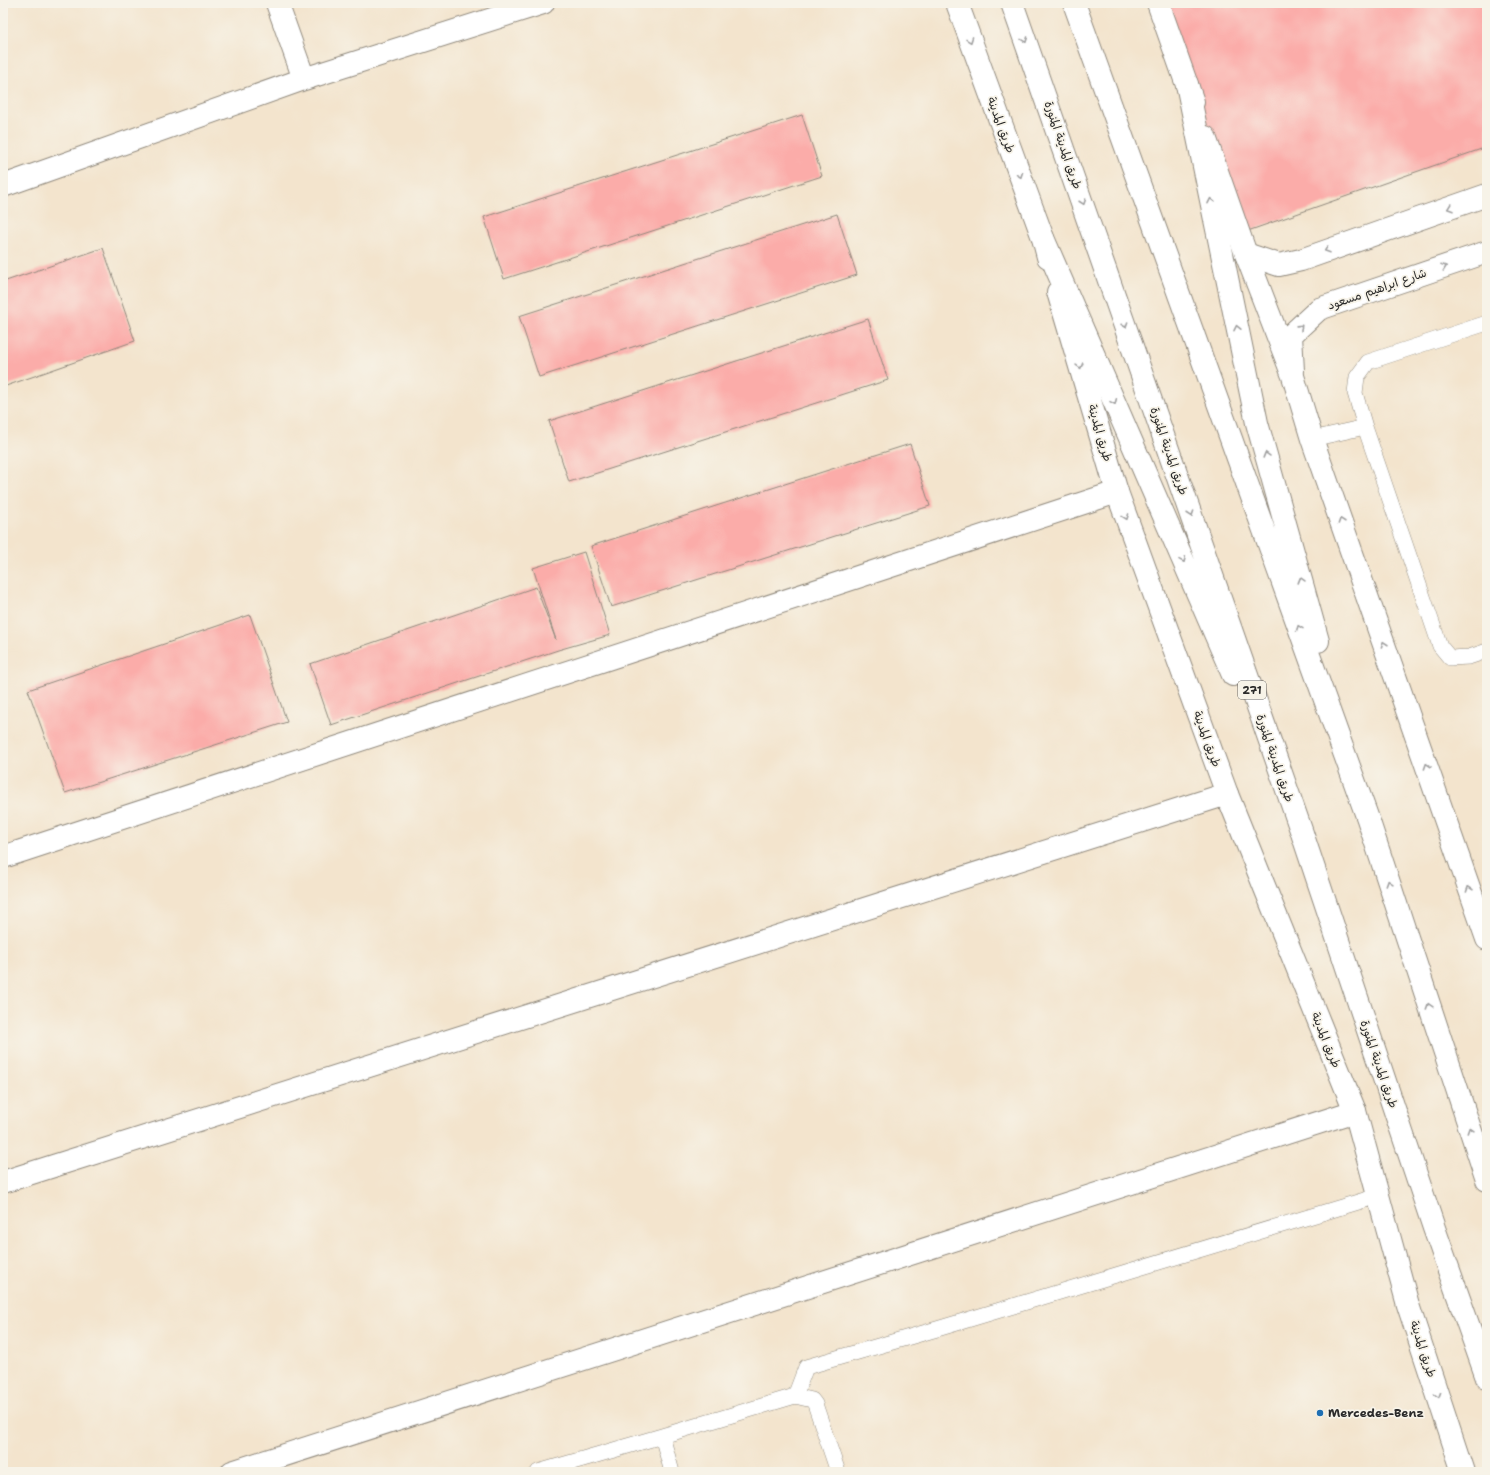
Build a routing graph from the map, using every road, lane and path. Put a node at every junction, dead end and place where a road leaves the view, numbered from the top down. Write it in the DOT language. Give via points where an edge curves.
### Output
graph roads {
  1 [pos="277,3"];
  2 [pos="543,3"];
  3 [pos="957,3"];
  4 [pos="1012,3"];
  5 [pos="1074,3"];
  6 [pos="1158,3"];
  7 [pos="304,79"];
  8 [pos="1187,84"];
  9 [pos="3,186"];
  10 [pos="1487,195"];
  11 [pos="1042,238"];
  12 [pos="1487,252"];
  13 [pos="1246,254"];
  14 [pos="1487,323"];
  15 [pos="1293,376"];
  16 [pos="1365,427"];
  17 [pos="1312,439"];
  18 [pos="1117,492"];
  19 [pos="1487,651"];
  20 [pos="1228,794"];
  21 [pos="1368,820"];
  22 [pos="1301,830"];
  23 [pos="3,857"];
  24 [pos="1487,939"];
  25 [pos="1354,1110"];
  26 [pos="1487,1180"];
  27 [pos="3,1182"];
  28 [pos="1378,1196"];
  29 [pos="1487,1378"];
  30 [pos="795,1396"];
  31 [pos="662,1436"];
  32 [pos="232,1472"];
  33 [pos="538,1472"];
  34 [pos="672,1472"];
  35 [pos="838,1472"];
  36 [pos="1462,1472"];
  1 -- 7 [label="main road"];
  2 -- 7 [label="main road"];
  3 -- 11 [label="main road, طريق المدينة, one-way"];
  4 -- 22 [label="main road, طريق المدينة المنورة / 271, one-way"];
  21 -- 5 [label="main road, one-way"];
  6 -- 8 [label="main road"];
  7 -- 9 [label="main road"];
  8 -- 13 [label="main road"];
  21 -- 8 [label="main road, one-way" via="1257,423"];
  10 -- 13 [label="main road, one-way" via="1301,260 1279,265"];
  11 -- 18 [label="main road, طريق المدينة, one-way"];
  11 -- 22 [label="main road, one-way"];
  15 -- 12 [label="main road, شارع ابراهيم مسعود, one-way" via="1291,336 1319,309"];
  13 -- 15 [label="main road"];
  14 -- 16 [label="lane" via="1368,362 1357,377 1355,393"];
  15 -- 17 [label="main road"];
  16 -- 17 [label="lane"];
  16 -- 19 [label="lane" via="1440,646 1450,658 1469,657"];
  24 -- 17 [label="main road, one-way"];
  18 -- 20 [label="main road, طريق المدينة, one-way"];
  18 -- 23 [label="main road"];
  20 -- 25 [label="main road, طريق المدينة"];
  20 -- 27 [label="main road"];
  26 -- 21 [label="main road, one-way"];
  22 -- 29 [label="main road, طريق المدينة المنورة / 271"];
  25 -- 28 [label="main road, طريق المدينة"];
  25 -- 32 [label="main road"];
  28 -- 30 [label="lane" via="806,1367"];
  28 -- 36 [label="main road, طريق المدينة, one-way" via="1408,1305"];
  30 -- 31 [label="lane"];
  30 -- 35 [label="lane" via="812,1400 816,1404"];
  31 -- 33 [label="lane"];
  31 -- 34 [label="lane"];
}
